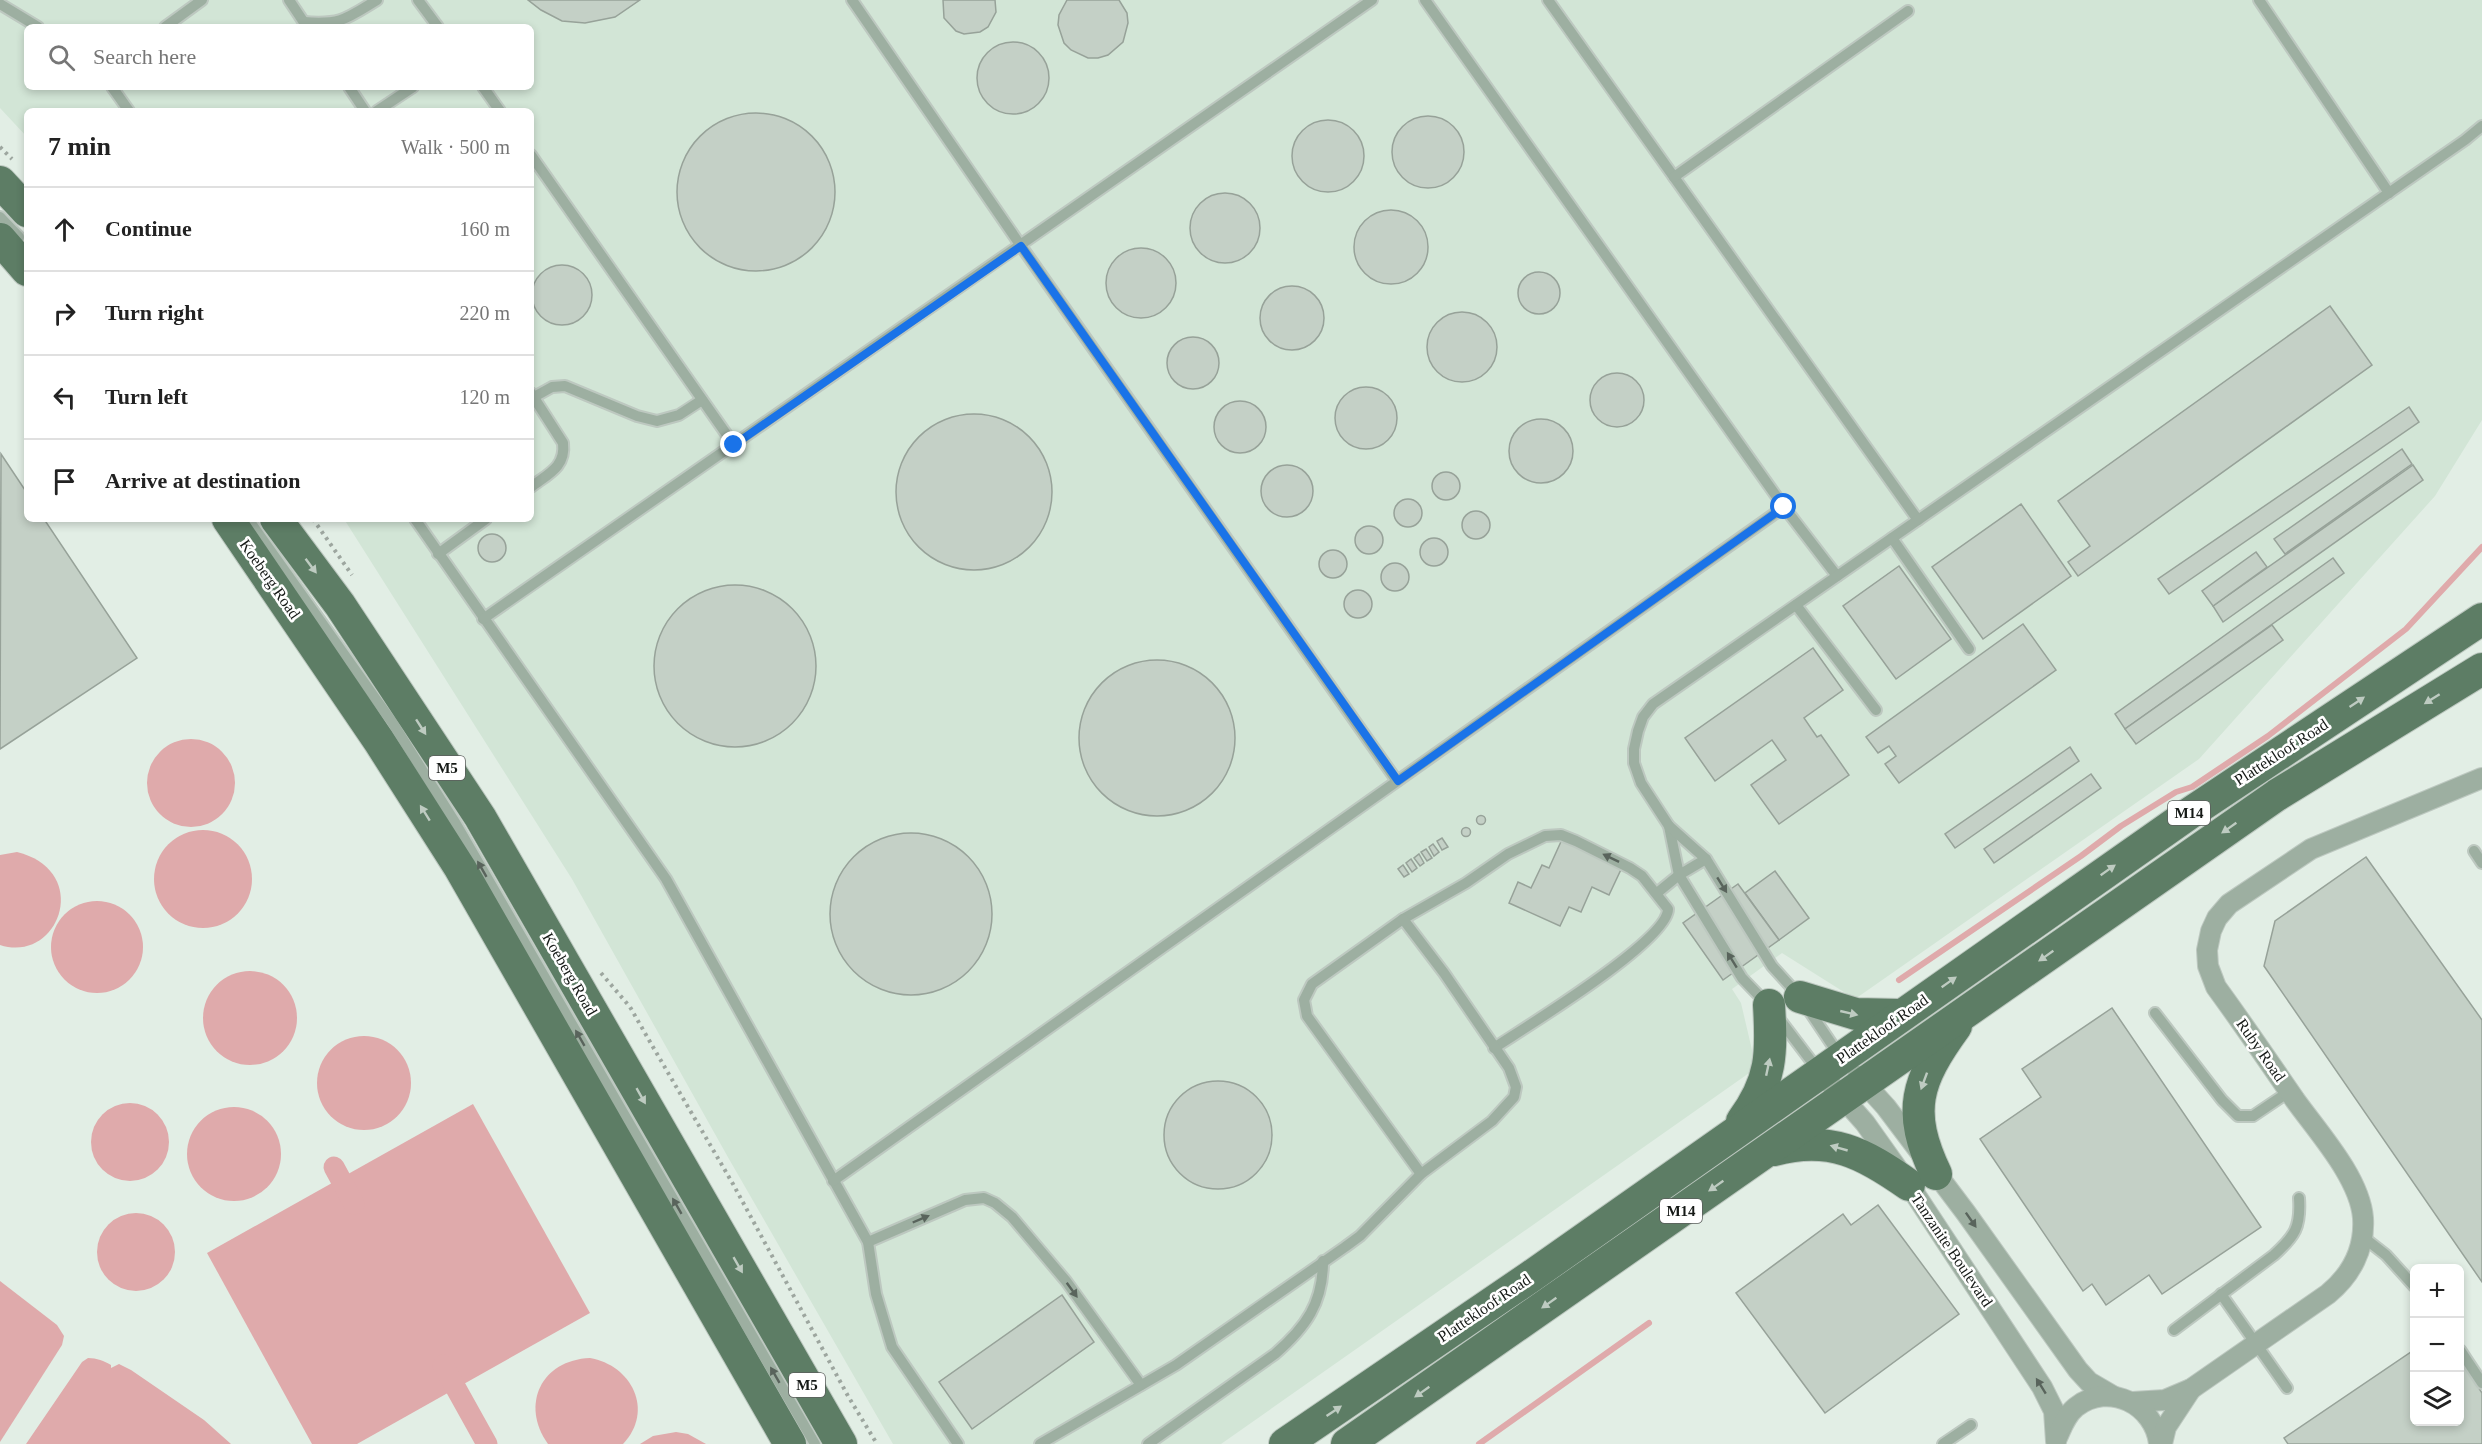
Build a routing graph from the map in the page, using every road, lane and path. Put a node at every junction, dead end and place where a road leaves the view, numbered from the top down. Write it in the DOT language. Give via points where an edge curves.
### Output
graph roads {
  1 [pos="202,0"];
  2 [pos="289,0"];
  3 [pos="377,0"];
  4 [pos="418,0"];
  5 [pos="852,0"];
  6 [pos="1425,0"];
  7 [pos="1548,0"];
  8 [pos="2259,0"];
  9 [pos="1364,2"];
  10 [pos="0,4"];
  11 [pos="1908,11"];
  12 [pos="33,24"];
  13 [pos="169,24"];
  14 [pos="305,24"];
  15 [pos="328,24"];
  16 [pos="436,24"];
  17 [pos="114,90"];
  18 [pos="351,90"];
  19 [pos="408,90"];
  20 [pos="485,90"];
  21 [pos="127,108"];
  22 [pos="363,108"];
  23 [pos="382,108"];
  24 [pos="498,108"];
  25 [pos="2482,126"];
  26 [pos="534,159"];
  27 [pos="1674,177"];
  28 [pos="0,182"];
  29 [pos="2390,193"];
  30 [pos="24,207"];
  31 [pos="0,217"];
  32 [pos="0,239"];
  33 [pos="24,243"];
  34 [pos="1021,246"];
  35 [pos="24,267"];
  36 [pos="534,395"];
  37 [pos="534,397"];
  38 [pos="702,400"];
  39 [pos="734,445"];
  40 [pos="534,485"];
  41 [pos="1784,507"];
  42 [pos="1918,520"];
  43 [pos="230,522"];
  44 [pos="251,522"];
  45 [pos="278,522"];
  46 [pos="417,522"];
  47 [pos="482,522"];
  48 [pos="1892,538"];
  49 [pos="438,554"];
  50 [pos="1837,576"];
  51 [pos="1796,605"];
  52 [pos="483,619"];
  53 [pos="2482,619"];
  54 [pos="1969,649"];
  55 [pos="2482,669"];
  56 [pos="1876,710"];
  57 [pos="2482,778"];
  58 [pos="1398,781"];
  59 [pos="1669,826"];
  60 [pos="2474,851"];
  61 [pos="1706,859"];
  62 [pos="2482,863"];
  63 [pos="1679,875"];
  64 [pos="1657,893"];
  65 [pos="1403,919"];
  66 [pos="1800,997"];
  67 [pos="1769,1005"];
  68 [pos="1965,1013"];
  69 [pos="2155,1013"];
  70 [pos="1901,1016"];
  71 [pos="1494,1048"];
  72 [pos="1830,1065"];
  73 [pos="1853,1090"];
  74 [pos="2290,1092"];
  75 [pos="1730,1136"];
  76 [pos="1764,1153"];
  77 [pos="1422,1174"];
  78 [pos="1922,1179"];
  79 [pos="833,1181"];
  80 [pos="2299,1198"];
  81 [pos="2363,1237"];
  82 [pos="868,1242"];
  83 [pos="1323,1261"];
  84 [pos="2410,1281"];
  85 [pos="2221,1294"];
  86 [pos="2174,1330"];
  87 [pos="2256,1342"];
  88 [pos="2464,1356"];
  89 [pos="2482,1383"];
  90 [pos="1141,1385"];
  91 [pos="2287,1388"];
  92 [pos="2191,1389"];
  93 [pos="2113,1396"];
  94 [pos="2133,1402"];
  95 [pos="1971,1425"];
  96 [pos="2056,1443"];
  97 [pos="790,1444"];
  98 [pos="815,1444"];
  99 [pos="841,1444"];
  100 [pos="958,1444"];
  101 [pos="1040,1444"];
  102 [pos="1148,1444"];
  103 [pos="1286,1444"];
  104 [pos="1347,1444"];
  105 [pos="1943,1444"];
  106 [pos="2161,1444"];
  1 -- 13 [label="lane"];
  2 -- 14 [label="lane"];
  3 -- 15 [label="lane"];
  4 -- 16 [label="lane"];
  5 -- 34 [label="lane"];
  6 -- 41 [label="lane"];
  7 -- 27 [label="lane"];
  8 -- 29 [label="lane"];
  9 -- 34 [label="lane"];
  10 -- 12 [label="lane"];
  11 -- 27 [label="lane"];
  17 -- 21 [label="lane"];
  18 -- 22 [label="lane"];
  19 -- 23 [label="lane"];
  20 -- 24 [label="lane"];
  25 -- 29 [label="lane"];
  26 -- 38 [label="lane"];
  27 -- 42 [label="lane"];
  28 -- 30 [label="main road"];
  29 -- 42 [label="lane"];
  31 -- 33 [label="lane"];
  32 -- 35 [label="main road"];
  34 -- 39 [label="lane"];
  34 -- 58 [label="lane"];
  36 -- 38 [label="lane" via="565,386 657,421 679,415"];
  37 -- 40 [label="lane" via="563,443 564,452 560,465"];
  38 -- 39 [label="lane"];
  39 -- 52 [label="lane"];
  41 -- 50 [label="lane"];
  41 -- 58 [label="lane"];
  42 -- 48 [label="lane"];
  97 -- 43 [label="main road, Koeberg Road / M5, one-way" via="460,868"];
  98 -- 44 [label="lane, one-way" via="456,824 392,722"];
  45 -- 99 [label="main road, Koeberg Road / M5, one-way" via="340,605 480,817"];
  46 -- 49 [label="lane"];
  47 -- 49 [label="lane"];
  48 -- 50 [label="lane"];
  48 -- 54 [label="lane"];
  49 -- 52 [label="lane"];
  50 -- 51 [label="lane"];
  51 -- 56 [label="lane"];
  51 -- 59 [label="lane" via="1653,705 1643,717 1634,763 1641,783"];
  52 -- 79 [label="lane" via="666,879"];
  70 -- 53 [label="main road, Plattekloof Road / M14, one-way" via="2190,813"];
  55 -- 68 [label="main road, Plattekloof Road / M14, one-way" via="2277,795"];
  57 -- 74 [label="street, Ruby Road" via="2311,849 2229,904 2217,918 2207,950 2216,987"];
  58 -- 79 [label="lane"];
  59 -- 61 [label="lane"];
  59 -- 63 [label="lane"];
  60 -- 62 [label="lane"];
  61 -- 63 [label="lane"];
  61 -- 66 [label="lane, one-way" via="1772,966"];
  63 -- 64 [label="lane"];
  67 -- 63 [label="lane, one-way" via="1742,978"];
  64 -- 65 [label="lane, one-way" via="1630,868 1561,835 1545,836 1508,854"];
  64 -- 71 [label="lane" via="1668,914 1646,942"];
  65 -- 71 [label="lane"];
  65 -- 77 [label="lane" via="1312,984 1304,1008 1317,1032"];
  66 -- 70 [label="main road, one-way" via="1856,1014"];
  66 -- 72 [label="lane"];
  67 -- 72 [label="lane"];
  75 -- 67 [label="main road, one-way" via="1767,1076 1771,1047"];
  68 -- 73 [label="main road, Plattekloof Road / M14"];
  68 -- 78 [label="main road, one-way" via="1924,1079 1917,1117"];
  69 -- 74 [label="lane" via="2222,1101 2238,1116 2253,1116"];
  70 -- 72 [label="main road, Plattekloof Road / M14"];
  71 -- 77 [label="lane" via="1514,1077 1514,1097 1492,1121"];
  72 -- 73 [label="street, Tanzanite Boulevard"];
  72 -- 73 [label="street, Tanzanite Boulevard"];
  72 -- 75 [label="main road, Plattekloof Road / M14"];
  73 -- 76 [label="main road, Plattekloof Road / M14"];
  73 -- 78 [label="street, Tanzanite Boulevard" via="1865,1123"];
  73 -- 78 [label="street, Tanzanite Boulevard" via="1886,1107"];
  74 -- 81 [label="street, Ruby Road" via="2355,1188 2361,1204"];
  103 -- 75 [label="main road, Plattekloof Road / M14, one-way"];
  78 -- 76 [label="main road, one-way" via="1832,1145 1801,1144"];
  76 -- 104 [label="main road, Plattekloof Road / M14, one-way"];
  77 -- 83 [label="lane" via="1360,1236"];
  78 -- 93 [label="street, Tanzanite Boulevard, one-way" via="1966,1213 2078,1370 2089,1382"];
  96 -- 78 [label="street, Tanzanite Boulevard, one-way" via="2051,1402"];
  79 -- 82 [label="lane"];
  80 -- 85 [label="lane" via="2300,1223 2287,1242"];
  81 -- 84 [label="lane"];
  81 -- 87 [label="street, Ruby Road" via="2352,1268 2340,1284"];
  82 -- 90 [label="lane, one-way" via="965,1200 984,1198 995,1203 1012,1217 1065,1281"];
  82 -- 100 [label="lane" via="876,1294 892,1347"];
  83 -- 90 [label="lane" via="1210,1343"];
  83 -- 102 [label="lane" via="1321,1292 1310,1316 1292,1339"];
  85 -- 86 [label="lane"];
  85 -- 87 [label="lane"];
  87 -- 91 [label="lane"];
  87 -- 92 [label="street, Ruby Road"];
  88 -- 89 [label="lane"];
  90 -- 101 [label="lane"];
  92 -- 94 [label="street, Ruby Road" via="2165,1400"];
  92 -- 106 [label="street, Ruby Road" via="2166,1427"];
  93 -- 94 [label="street, Tanzanite Boulevard"];
  93 -- 96 [label="street" via="2095,1398 2076,1407 2063,1421"];
  94 -- 106 [label="street" via="2148,1414"];
  95 -- 105 [label="lane"];
}
